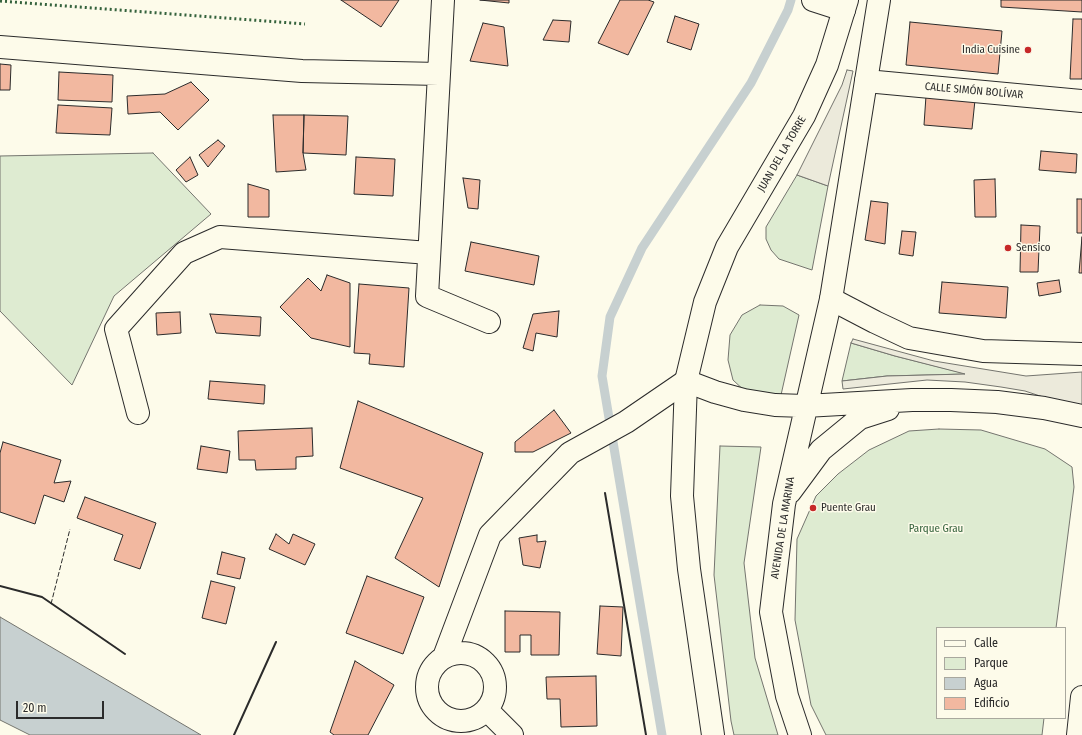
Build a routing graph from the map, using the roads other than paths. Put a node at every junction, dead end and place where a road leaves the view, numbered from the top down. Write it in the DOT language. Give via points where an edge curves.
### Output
graph roads {
  1 [pos="443,0"];
  2 [pos="879,0"];
  3 [pos="818,2"];
  4 [pos="846,5"];
  5 [pos="0,47"];
  6 [pos="439,74"];
  7 [pos="866,81"];
  8 [pos="1082,101"];
  9 [pos="429,253"];
  10 [pos="831,298"];
  11 [pos="489,322"];
  12 [pos="1082,354"];
  13 [pos="686,381"];
  14 [pos="912,400"];
  15 [pos="806,406"];
  16 [pos="138,413"];
  17 [pos="1082,416"];
  18 [pos="784,504"];
  19 [pos="444,657"];
  20 [pos="1082,697"];
  21 [pos="488,710"];
  22 [pos="512,735"];
  23 [pos="713,735"];
  24 [pos="800,735"];
  25 [pos="1078,735"];
  1 -- 6 [label="street"];
  2 -- 7 [label="street"];
  3 -- 4 [label="street"];
  4 -- 13 [label="street, JUAN DEL LA TORRE" via="827,65 804,116 727,247 705,302"];
  5 -- 6 [label="street" via="302,71"];
  6 -- 9 [label="street"];
  7 -- 8 [label="street, CALLE SIMÓN BOLÍVAR"];
  7 -- 10 [label="street"];
  9 -- 11 [label="street" via="427,296"];
  9 -- 16 [label="street" via="220,237 184,253 116,330"];
  10 -- 12 [label="street" via="909,338 983,352"];
  10 -- 15 [label="street, AVENIDA DE LA MARINA"];
  13 -- 15 [label="street" via="744,400"];
  13 -- 19 [label="street" via="626,422 570,453 490,535"];
  13 -- 23 [label="street" via="682,496 689,569"];
  14 -- 15 [label="street"];
  14 -- 17 [label="street" via="997,402"];
  14 -- 18 [label="street" via="860,418 821,450 792,488"];
  15 -- 18 [label="street, AVENIDA DE LA MARINA"];
  18 -- 24 [label="street, AVENIDA DE LA MARINA" via="771,612 787,696"];
  19 -- 21 [label="street" via="464,653 475,655 484,661 491,670 496,690"];
  19 -- 21 [label="street" via="429,675 429,699 435,710 455,722 467,722"];
  20 -- 25 [label="street"];
  21 -- 22 [label="street"];
}
